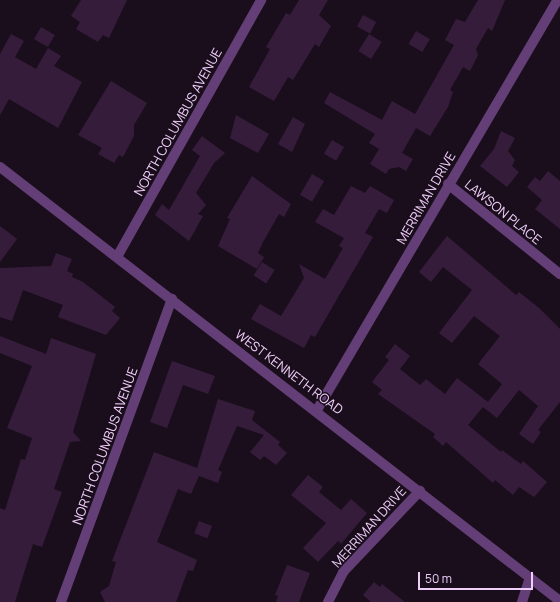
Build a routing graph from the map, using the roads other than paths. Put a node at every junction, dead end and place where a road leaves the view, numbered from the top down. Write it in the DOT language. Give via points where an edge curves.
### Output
graph roads {
  1 [pos="262,0"];
  2 [pos="558,0"];
  3 [pos="0,167"];
  4 [pos="448,184"];
  5 [pos="117,257"];
  6 [pos="560,274"];
  7 [pos="172,299"];
  8 [pos="317,410"];
  9 [pos="420,491"];
  10 [pos="530,578"];
  11 [pos="560,601"];
  12 [pos="61,602"];
  13 [pos="328,602"];
  14 [pos="522,602"];
  1 -- 5 [label="street, NORTH COLUMBUS AVENUE"];
  2 -- 4 [label="street, MERRIMAN DRIVE"];
  3 -- 5 [label="street, WEST KENNETH ROAD"];
  4 -- 6 [label="street, LAWSON PLACE"];
  4 -- 8 [label="street, MERRIMAN DRIVE"];
  5 -- 7 [label="street, WEST KENNETH ROAD"];
  7 -- 8 [label="street, WEST KENNETH ROAD"];
  7 -- 12 [label="street, NORTH COLUMBUS AVENUE"];
  8 -- 9 [label="street, WEST KENNETH ROAD"];
  9 -- 10 [label="street, WEST KENNETH ROAD"];
  9 -- 13 [label="street, MERRIMAN DRIVE" via="343,572"];
  10 -- 11 [label="street, WEST KENNETH ROAD"];
  10 -- 14 [label="street"];
}
